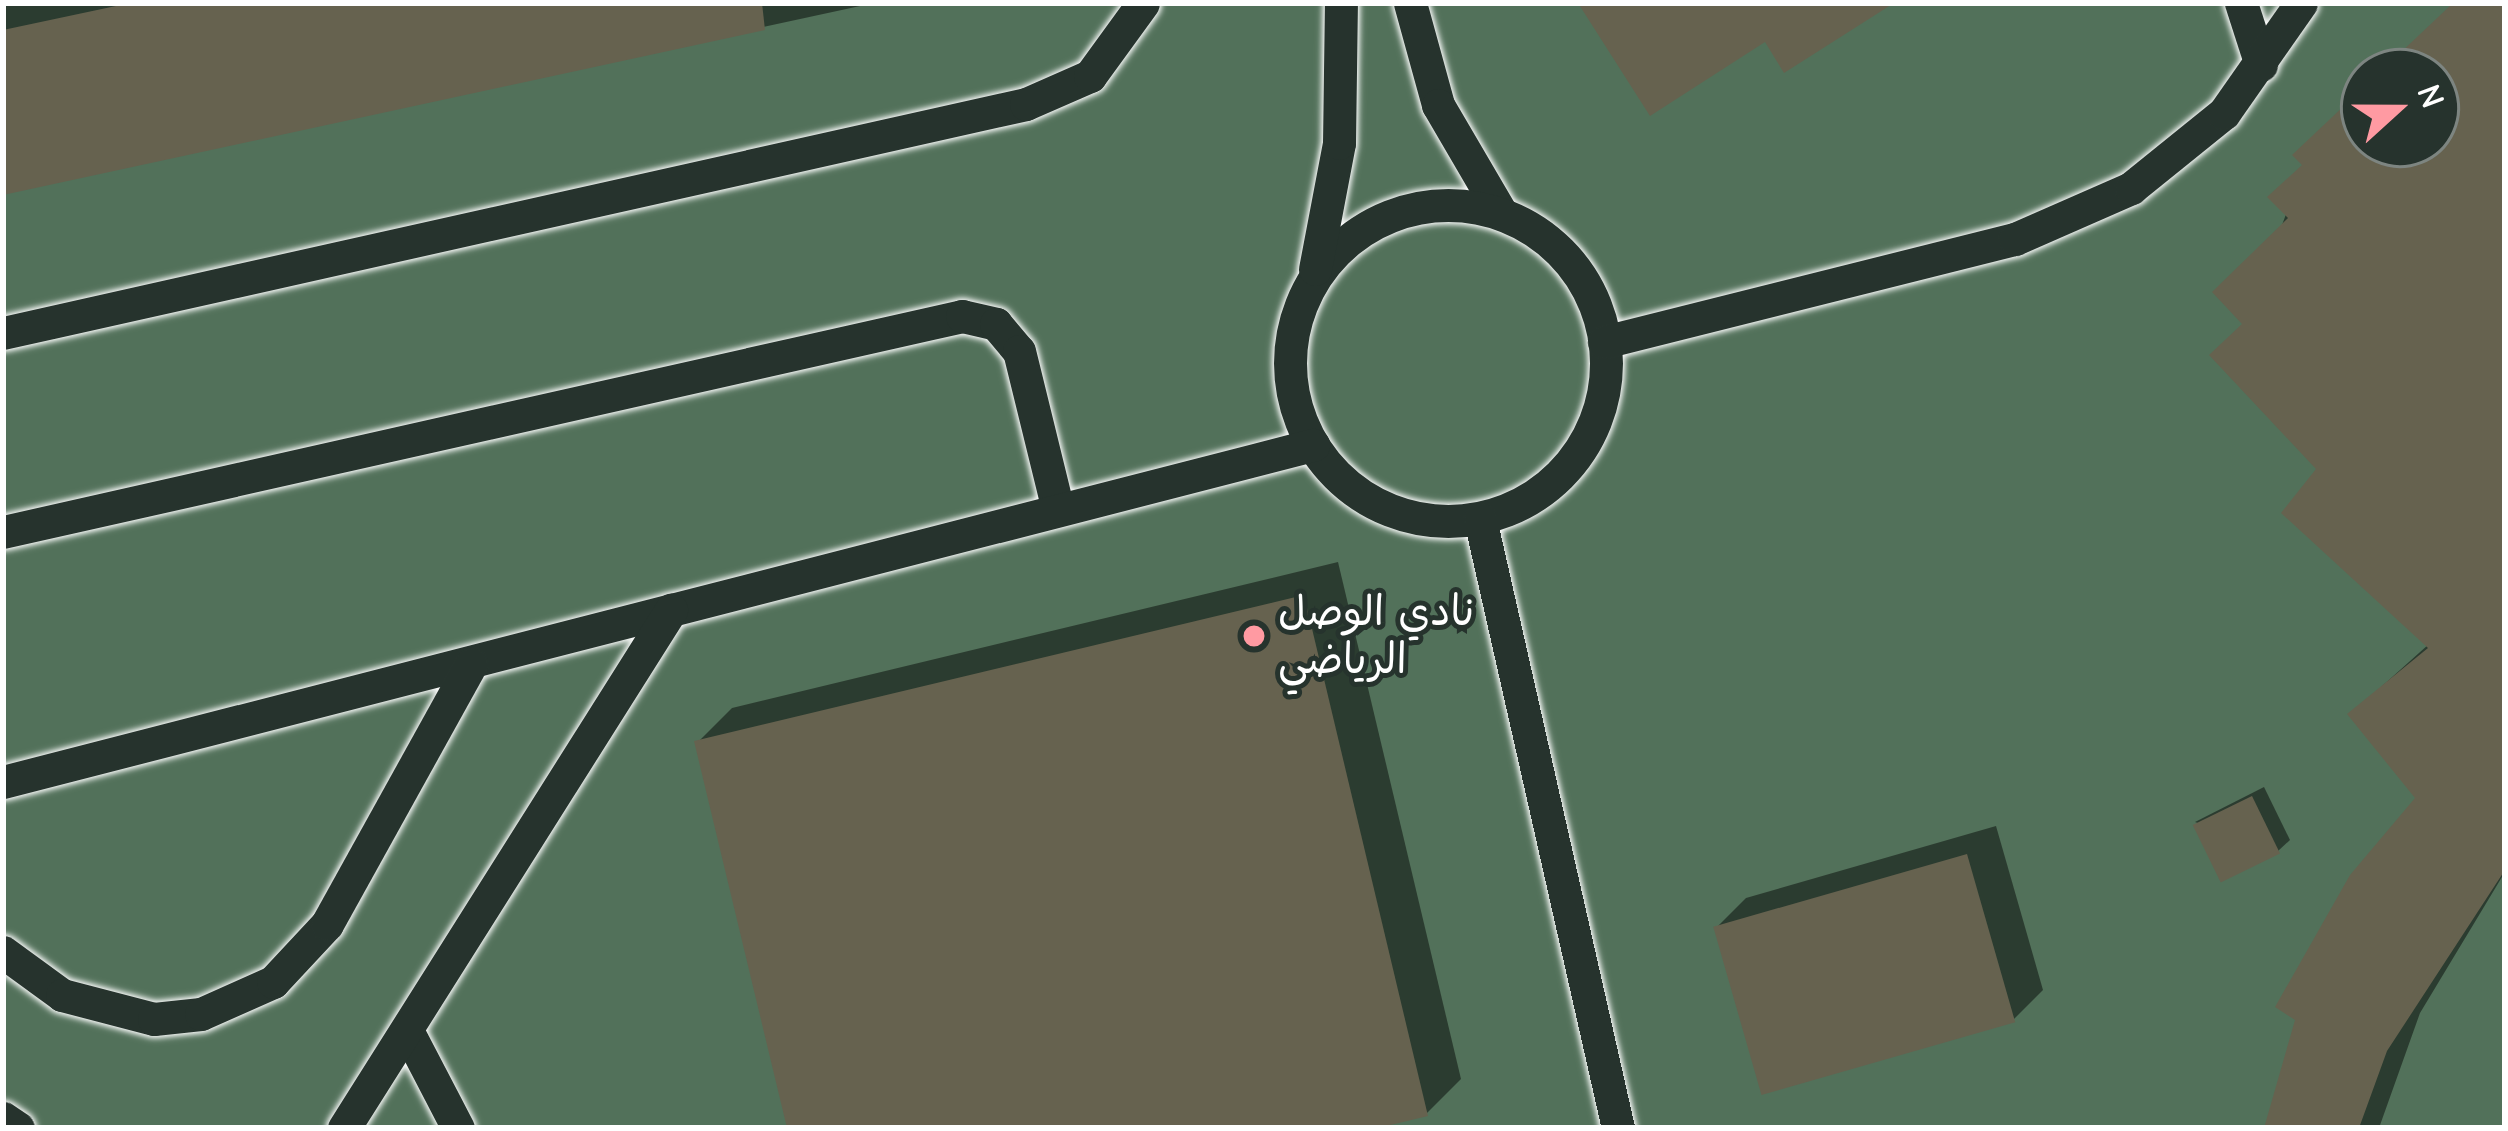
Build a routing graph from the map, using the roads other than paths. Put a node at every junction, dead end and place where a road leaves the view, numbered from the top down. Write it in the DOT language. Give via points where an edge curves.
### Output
graph roads {
  1 [pos="1143,3"];
  2 [pos="1341,3"];
  3 [pos="1410,3"];
  4 [pos="2241,3"];
  5 [pos="2301,3"];
  6 [pos="2261,65"];
  7 [pos="1501,213"];
  8 [pos="1312,281"];
  9 [pos="3,333"];
  10 [pos="1604,342"];
  11 [pos="1312,446"];
  12 [pos="1057,506"];
  13 [pos="1480,519"];
  14 [pos="3,532"];
  15 [pos="671,610"];
  16 [pos="472,664"];
  17 [pos="3,782"];
  18 [pos="3,952"];
  19 [pos="409,1034"];
  20 [pos="3,1118"];
  21 [pos="18,1128"];
  22 [pos="344,1128"];
  23 [pos="458,1128"];
  24 [pos="1618,1128"];
  1 -- 9 [label="lane" via="1090,76 1026,104"];
  2 -- 8 [label="lane" via="1340,142"];
  3 -- 7 [label="lane" via="1438,105"];
  4 -- 6 [label="lane"];
  5 -- 6 [label="lane"];
  6 -- 10 [label="lane" via="2180,154 2077,214"];
  7 -- 8 [label="lane" via="1416,206 1374,221"];
  7 -- 10 [label="lane" via="1571,263"];
  8 -- 11 [label="lane" via="1289,359"];
  10 -- 13 [label="lane" via="1586,441 1541,491"];
  11 -- 12 [label="lane"];
  11 -- 13 [label="lane" via="1384,508"];
  12 -- 14 [label="lane" via="1019,351 996,324 962,316"];
  12 -- 15 [label="lane"];
  13 -- 24 [label="lane"];
  15 -- 16 [label="lane"];
  15 -- 19 [label="lane"];
  16 -- 17 [label="lane"];
  16 -- 18 [label="lane" via="327,924 273,982 201,1015 154,1019 62,995"];
  19 -- 22 [label="lane"];
  19 -- 23 [label="lane"];
  20 -- 21 [label="lane"];
}
